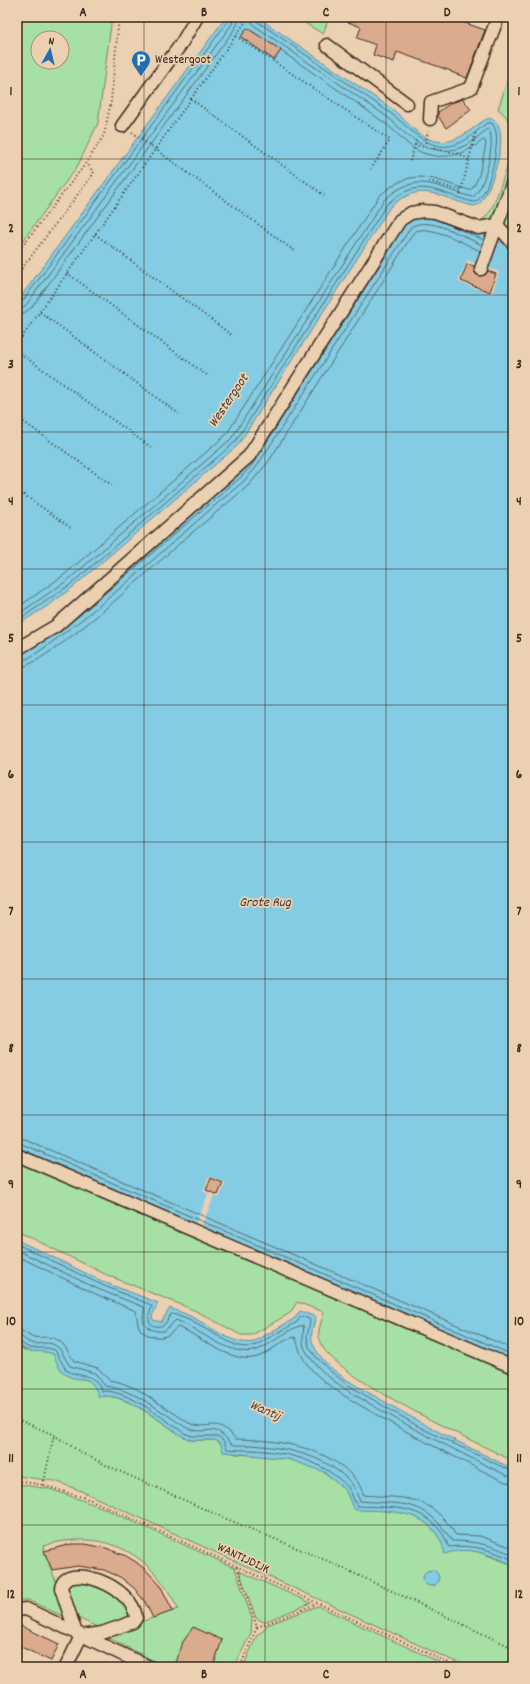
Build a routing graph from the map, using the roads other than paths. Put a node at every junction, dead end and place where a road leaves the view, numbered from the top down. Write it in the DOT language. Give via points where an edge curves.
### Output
graph roads {
  1 [pos="197,17"];
  2 [pos="498,17"];
  3 [pos="327,45"];
  4 [pos="407,104"];
  5 [pos="430,119"];
  6 [pos="122,126"];
  7 [pos="513,181"];
  8 [pos="497,225"];
  9 [pos="513,243"];
  10 [pos="481,269"];
  11 [pos="17,649"];
  12 [pos="17,1155"];
  13 [pos="513,1367"];
  14 [pos="17,1610"];
  15 [pos="78,1634"];
  16 [pos="66,1667"];
  17 [pos="149,1667"];
  1 -- 6 [label="street" via="181,44"];
  2 -- 5 [label="street" via="471,88 430,102"];
  3 -- 4 [label="street"];
  7 -- 8 [label="street"];
  8 -- 9 [label="street"];
  8 -- 10 [label="street"];
  8 -- 11 [label="street" via="478,228 441,214 423,211 411,213 400,220 249,456 56,626"];
  12 -- 13 [label="street"];
  14 -- 15 [label="street" via="26,1609"];
  15 -- 15 [label="street" via="61,1588 65,1580 79,1577 105,1583 119,1591 136,1610 133,1622 102,1633"];
  15 -- 16 [label="street"];
  15 -- 17 [label="street"];
}
